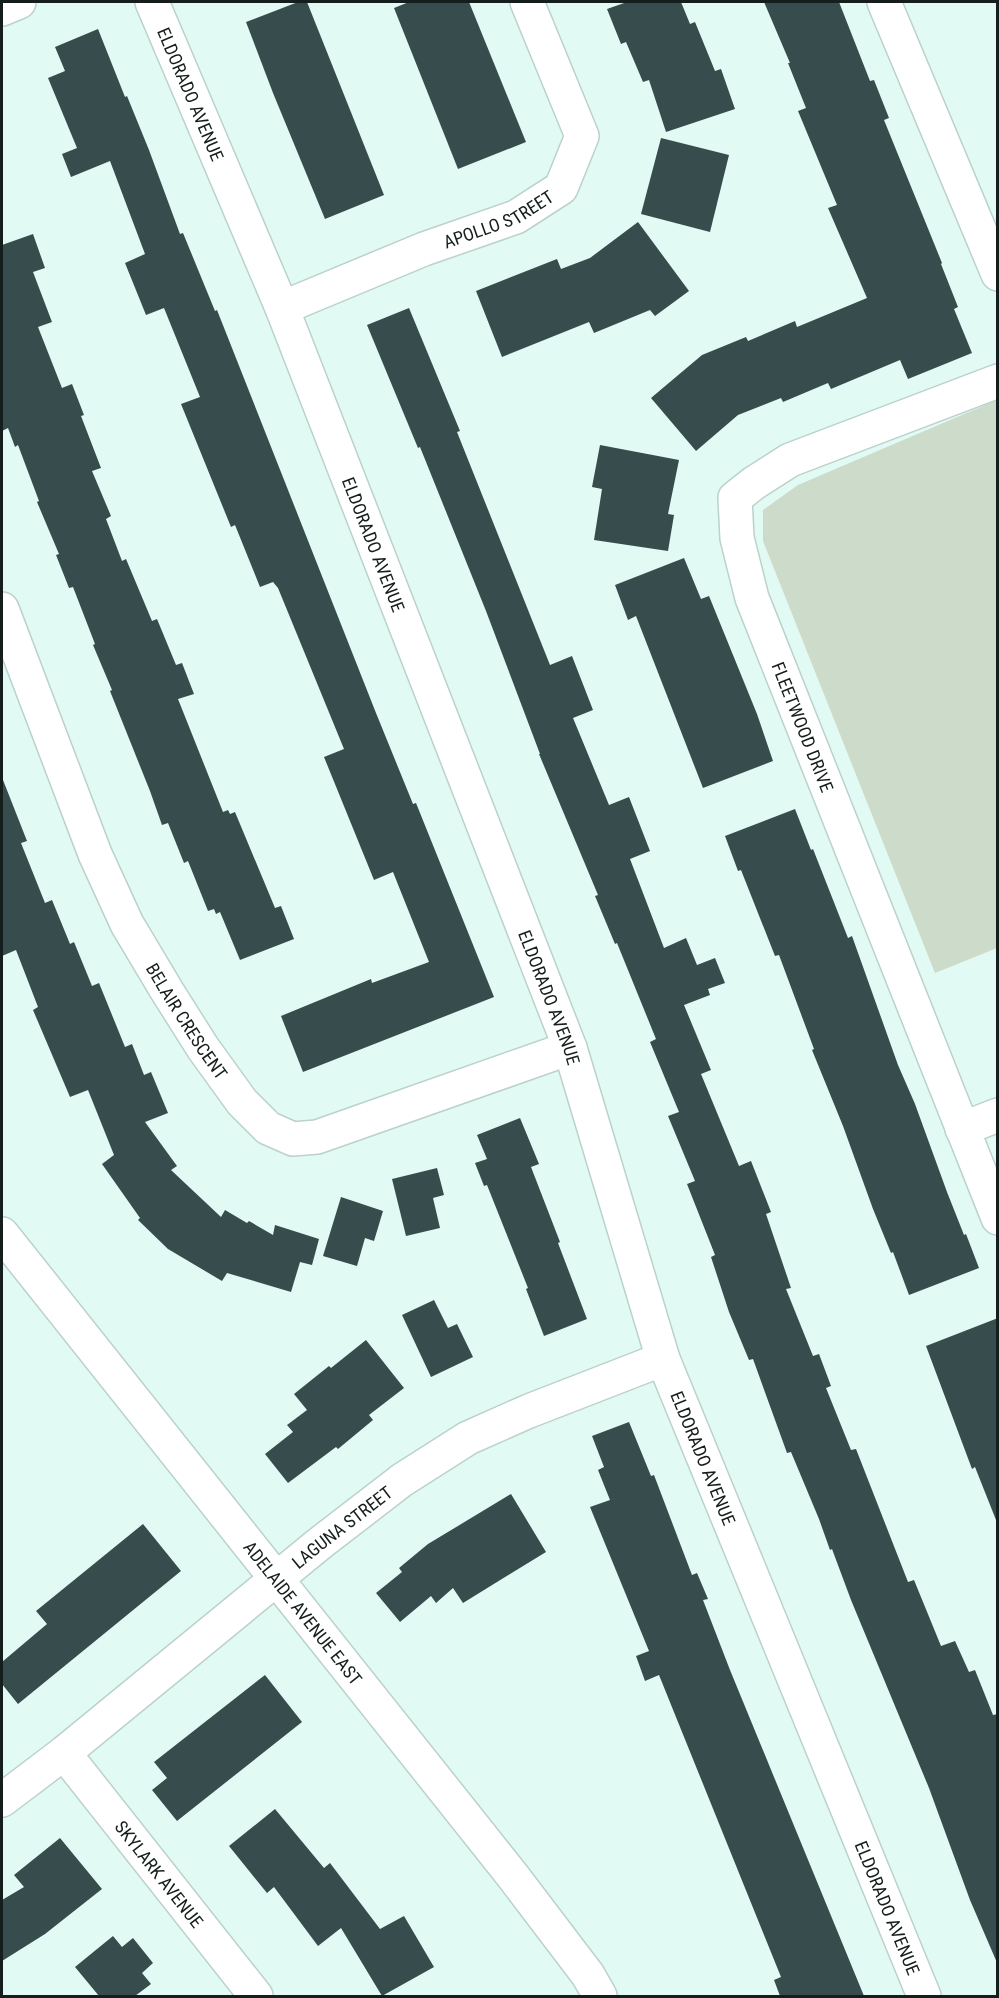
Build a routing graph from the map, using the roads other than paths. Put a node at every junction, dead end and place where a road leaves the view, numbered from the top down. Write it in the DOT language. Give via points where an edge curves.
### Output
graph roads {
  1 [pos="19,2"];
  2 [pos="527,2"];
  3 [pos="884,2"];
  4 [pos="154,4"];
  5 [pos="2,9"];
  6 [pos="998,274"];
  7 [pos="282,308"];
  8 [pos="998,381"];
  9 [pos="2,609"];
  10 [pos="570,1048"];
  11 [pos="998,1115"];
  12 [pos="962,1129"];
  13 [pos="998,1218"];
  14 [pos="2,1234"];
  15 [pos="663,1359"];
  16 [pos="277,1579"];
  17 [pos="64,1753"];
  18 [pos="2,1800"];
  19 [pos="256,1996"];
  20 [pos="600,1996"];
  21 [pos="924,1996"];
  1 -- 5 [label="street"];
  2 -- 7 [label="street, APOLLO STREET" via="582,136 561,188 516,217 424,249"];
  3 -- 6 [label="street"];
  4 -- 7 [label="street, ELDORADO AVENUE"];
  7 -- 10 [label="street, ELDORADO AVENUE"];
  8 -- 12 [label="street, FLEETWOOD DRIVE" via="790,460 735,498 737,538 752,598"];
  9 -- 10 [label="street, BELAIR CRESCENT" via="95,854 127,924 203,1048 242,1102 268,1128 293,1139 317,1137"];
  10 -- 15 [label="street, ELDORADO AVENUE"];
  11 -- 12 [label="street"];
  12 -- 13 [label="street, FLEETWOOD DRIVE"];
  14 -- 16 [label="street, ADELAIDE AVENUE EAST"];
  15 -- 16 [label="street, LAGUNA STREET" via="468,1438 402,1480"];
  15 -- 21 [label="street, ELDORADO AVENUE"];
  16 -- 17 [label="street, LAGUNA STREET"];
  16 -- 20 [label="street, ADELAIDE AVENUE EAST" via="512,1875"];
  17 -- 18 [label="street, LAGUNA STREET"];
  17 -- 19 [label="street, SKYLARK AVENUE"];
}
